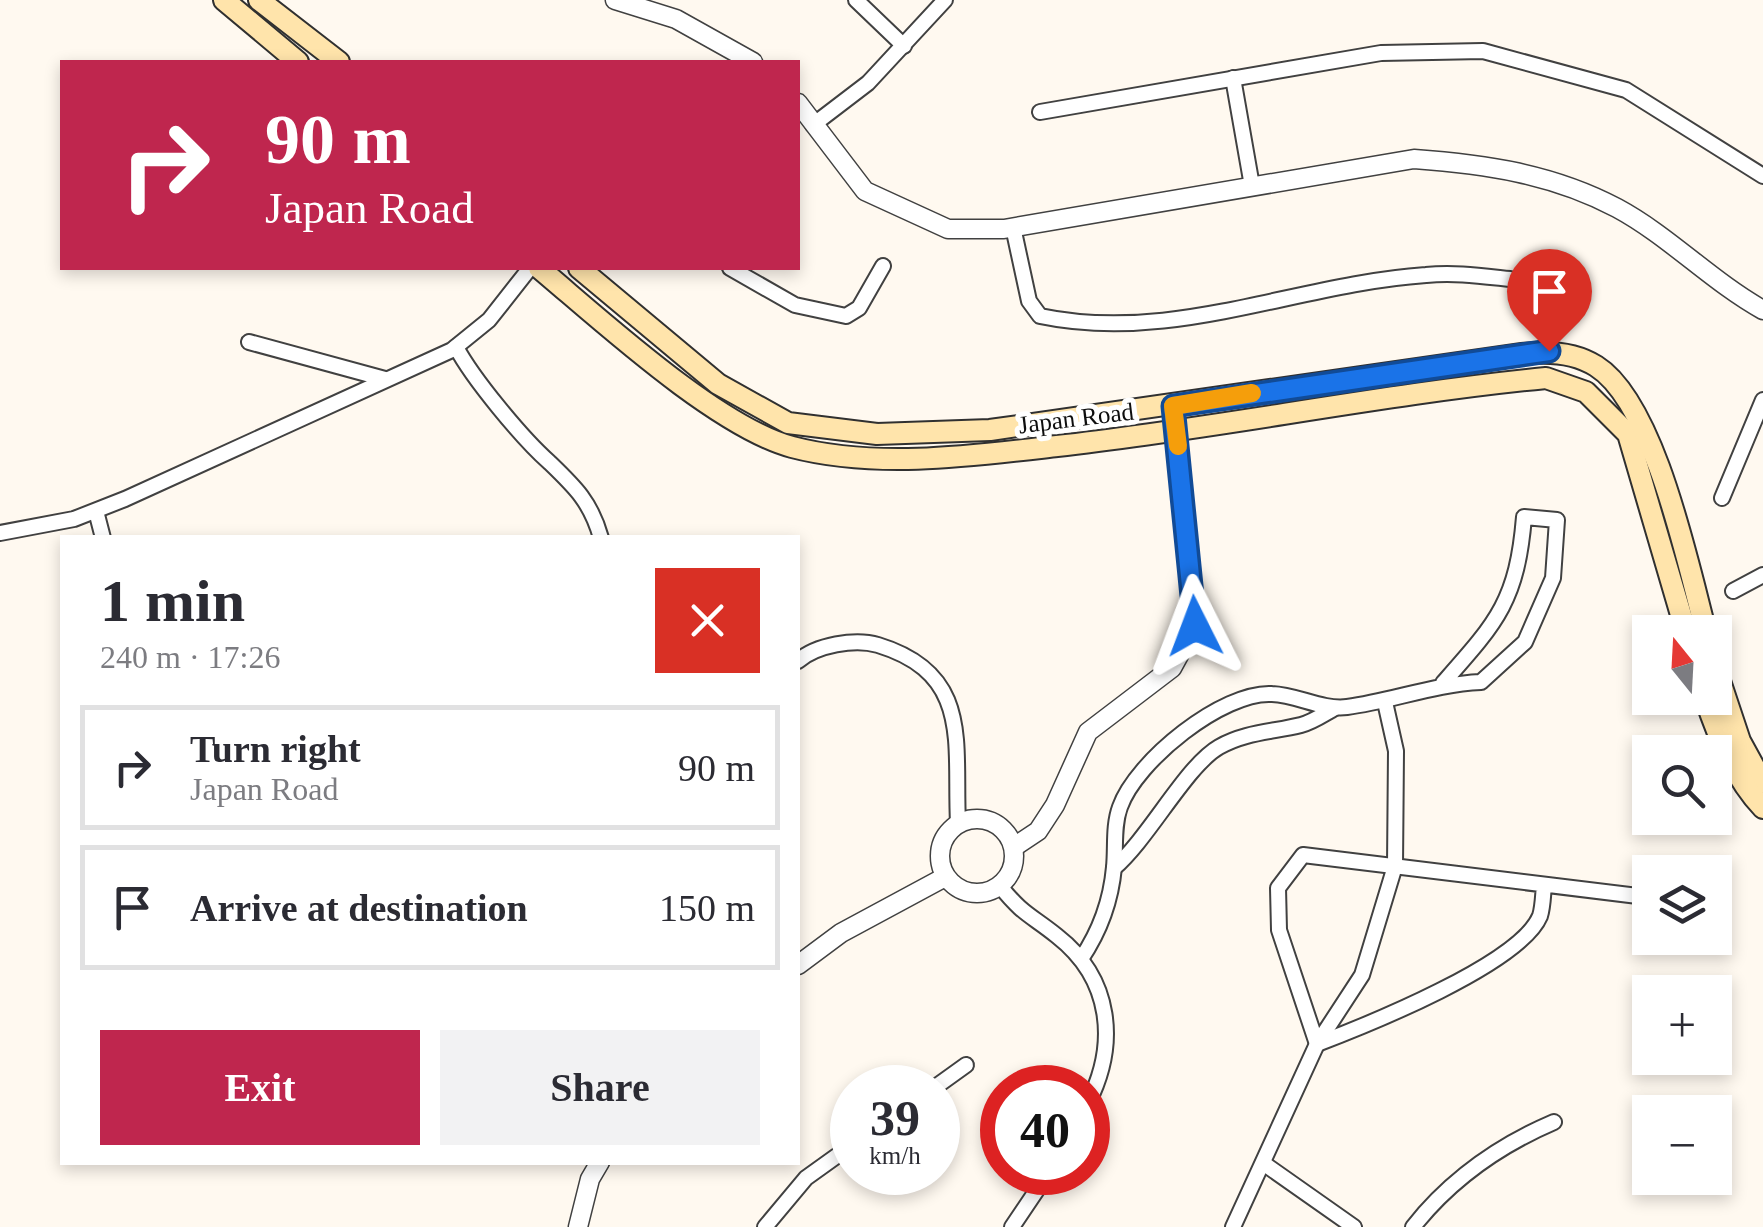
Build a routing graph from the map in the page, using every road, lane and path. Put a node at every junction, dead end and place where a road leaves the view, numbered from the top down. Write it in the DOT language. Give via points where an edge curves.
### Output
graph roads {
  1 [pos="224,0"];
  2 [pos="259,0"];
  3 [pos="615,0"];
  4 [pos="856,0"];
  5 [pos="945,0"];
  6 [pos="904,46"];
  7 [pos="296,60"];
  8 [pos="336,60"];
  9 [pos="749,60"];
  10 [pos="1233,78"];
  11 [pos="800,106"];
  12 [pos="1040,112"];
  13 [pos="814,125"];
  14 [pos="1763,176"];
  15 [pos="1252,186"];
  16 [pos="1013,227"];
  17 [pos="883,266"];
  18 [pos="528,270"];
  19 [pos="542,270"];
  20 [pos="582,270"];
  21 [pos="734,270"];
  22 [pos="1510,279"];
  23 [pos="1763,310"];
  24 [pos="248,342"];
  25 [pos="456,347"];
  26 [pos="385,380"];
  27 [pos="1763,400"];
  28 [pos="1173,406"];
  29 [pos="1176,430"];
  30 [pos="1722,498"];
  31 [pos="96,510"];
  32 [pos="0,533"];
  33 [pos="102,535"];
  34 [pos="600,535"];
  35 [pos="1763,575"];
  36 [pos="1733,591"];
  37 [pos="1681,615"];
  38 [pos="1701,615"];
  39 [pos="800,659"];
  40 [pos="1443,683"];
  41 [pos="1385,702"];
  42 [pos="1336,708"];
  43 [pos="1712,715"];
  44 [pos="1732,715"];
  45 [pos="1763,783"];
  46 [pos="1763,808"];
  47 [pos="958,823"];
  48 [pos="1014,848"];
  49 [pos="1396,866"];
  50 [pos="1114,868"];
  51 [pos="945,877"];
  52 [pos="1544,884"];
  53 [pos="1000,886"];
  54 [pos="1632,895"];
  55 [pos="1081,959"];
  56 [pos="800,964"];
  57 [pos="1317,1044"];
  58 [pos="966,1065"];
  59 [pos="1104,1065"];
  60 [pos="960,1069"];
  61 [pos="1554,1122"];
  62 [pos="830,1161"];
  63 [pos="1263,1163"];
  64 [pos="598,1165"];
  65 [pos="1033,1195"];
  66 [pos="578,1227"];
  67 [pos="765,1227"];
  68 [pos="1012,1227"];
  69 [pos="1233,1227"];
  70 [pos="1354,1227"];
  71 [pos="1413,1227"];
  1 -- 7 [label="main road"];
  2 -- 8 [label="main road"];
  3 -- 9 [label="street" via="676,19"];
  4 -- 6 [label="street"];
  5 -- 6 [label="street"];
  6 -- 13 [label="street"];
  10 -- 12 [label="street"];
  10 -- 14 [label="street" via="1381,53 1483,51 1626,90"];
  10 -- 15 [label="street"];
  11 -- 13 [label="street"];
  13 -- 16 [label="street" via="864,191 948,228"];
  15 -- 16 [label="street"];
  15 -- 23 [label="street" via="1414,159 1481,164 1552,180 1618,208"];
  16 -- 22 [label="street" via="1029,300 1040,316 1065,322 1175,321 1424,274"];
  17 -- 21 [label="street" via="859,308 846,316 795,304"];
  18 -- 25 [label="street" via="489,320"];
  19 -- 29 [label="main road, Japan Road" via="729,420 791,446 865,457 975,456"];
  20 -- 28 [label="main road, Japan Road" via="718,384 788,423 877,434 990,430"];
  24 -- 26 [label="street"];
  25 -- 26 [label="street"];
  25 -- 34 [label="street" via="474,378 578,487"];
  26 -- 31 [label="street"];
  27 -- 30 [label="street"];
  28 -- 29 [label="street"];
  28 -- 38 [label="main road, Japan Road" via="1549,351 1595,365 1636,407"];
  29 -- 37 [label="main road, Japan Road" via="1546,378 1586,392 1628,434"];
  29 -- 48 [label="street" via="1195,626 1172,668 1088,732 1055,805 1038,831"];
  31 -- 32 [label="street"];
  31 -- 33 [label="street"];
  35 -- 36 [label="street"];
  39 -- 47 [label="street" via="865,641 913,656 940,682 958,728"];
  40 -- 40 [label="street" via="1504,612 1520,566 1524,516 1557,520 1552,578 1525,642 1481,682"];
  40 -- 41 [label="street"];
  41 -- 42 [label="street"];
  41 -- 49 [label="street" via="1396,750"];
  42 -- 50 [label="street" via="1217,748"];
  42 -- 50 [label="street" via="1271,694 1226,701 1196,720 1120,804"];
  43 -- 46 [label="main road" via="1749,794"];
  44 -- 45 [label="main road"];
  47 -- 48 [label="street" via="992,822"];
  47 -- 51 [label="street" via="939,854"];
  48 -- 53 [label="street" via="1012,869"];
  49 -- 52 [label="street"];
  49 -- 57 [label="street" via="1362,975"];
  49 -- 57 [label="street" via="1303,855 1278,888 1279,930"];
  50 -- 55 [label="street" via="1100,931"];
  51 -- 53 [label="street" via="964,892"];
  51 -- 56 [label="street" via="841,933"];
  52 -- 54 [label="street"];
  52 -- 57 [label="street" via="1540,916 1499,959"];
  53 -- 55 [label="street" via="1023,916"];
  55 -- 59 [label="street" via="1109,1020"];
  57 -- 63 [label="street"];
  58 -- 60 [label="street"];
  61 -- 71 [label="street" via="1515,1139 1443,1189"];
  62 -- 67 [label="street" via="806,1178"];
  63 -- 69 [label="street"];
  63 -- 70 [label="street"];
  64 -- 66 [label="street"];
  65 -- 68 [label="street"];
}
